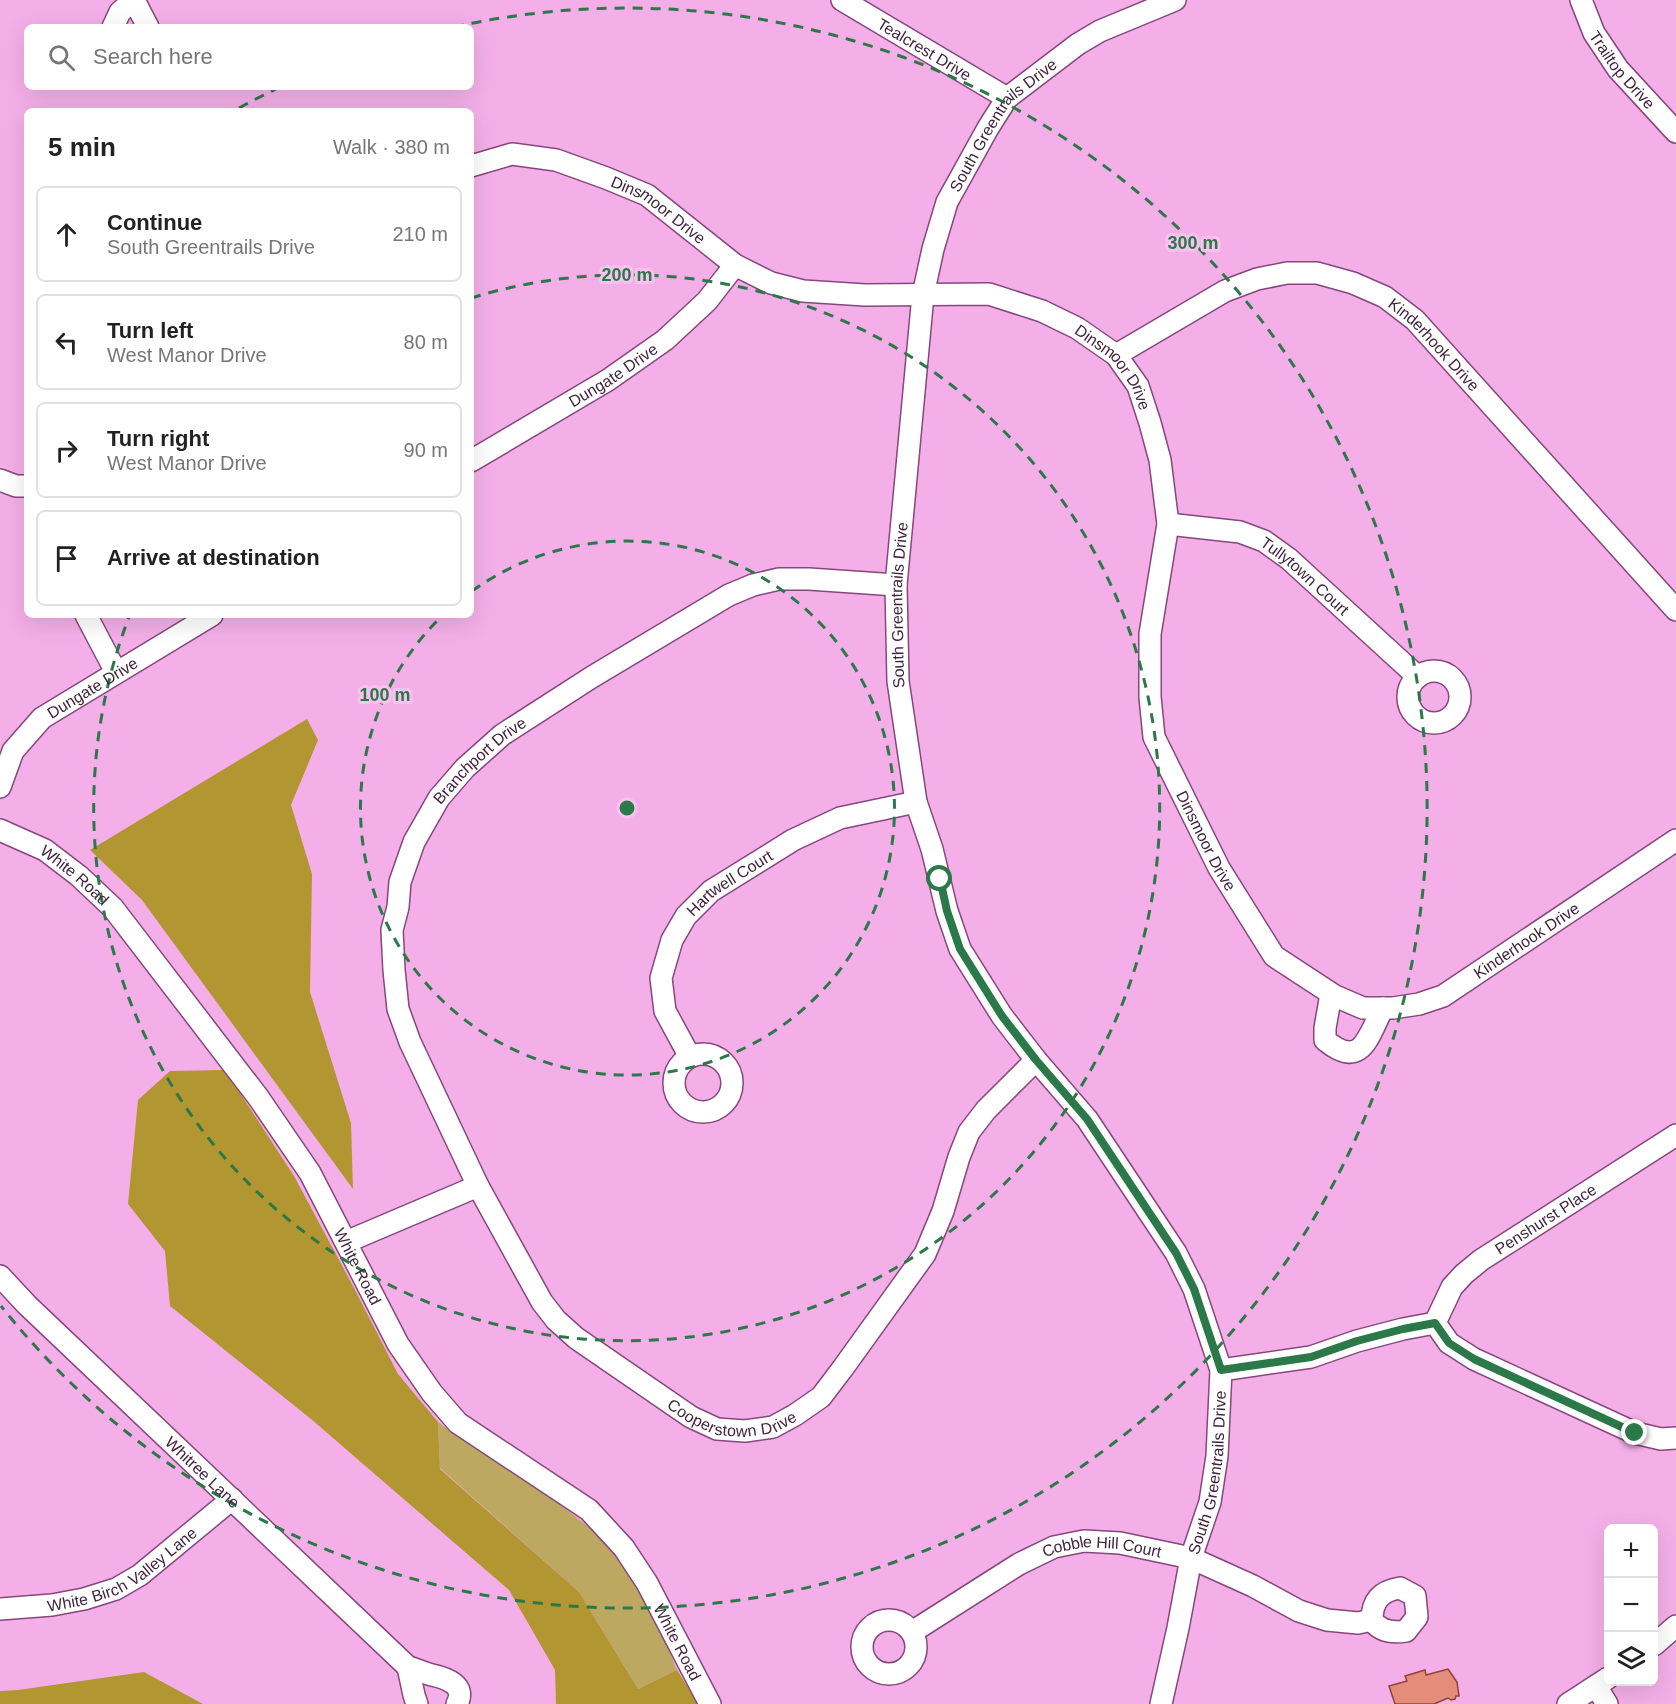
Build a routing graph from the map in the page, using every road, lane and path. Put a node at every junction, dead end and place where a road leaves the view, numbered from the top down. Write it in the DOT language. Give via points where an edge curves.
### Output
graph roads {
  1 [pos="134,0"];
  2 [pos="842,0"];
  3 [pos="1175,0"];
  4 [pos="1581,0"];
  5 [pos="114,24"];
  6 [pos="146,24"];
  7 [pos="1007,98"];
  8 [pos="1676,132"];
  9 [pos="474,165"];
  10 [pos="735,265"];
  11 [pos="923,295"];
  12 [pos="1116,355"];
  13 [pos="474,459"];
  14 [pos="0,480"];
  15 [pos="24,486"];
  16 [pos="1168,524"];
  17 [pos="896,585"];
  18 [pos="1676,610"];
  19 [pos="88,618"];
  20 [pos="207,618"];
  21 [pos="116,672"];
  22 [pos="1418,677"];
  23 [pos="0,787"];
  24 [pos="916,802"];
  25 [pos="0,830"];
  26 [pos="1676,840"];
  27 [pos="1331,994"];
  28 [pos="1373,1008"];
  29 [pos="690,1057"];
  30 [pos="1036,1060"];
  31 [pos="1676,1135"];
  32 [pos="478,1186"];
  33 [pos="346,1242"];
  34 [pos="0,1276"];
  35 [pos="1435,1323"];
  36 [pos="1221,1370"];
  37 [pos="1676,1438"];
  38 [pos="232,1499"];
  39 [pos="1191,1558"];
  40 [pos="0,1609"];
  41 [pos="1372,1620"];
  42 [pos="1676,1626"];
  43 [pos="912,1632"];
  44 [pos="1658,1641"];
  45 [pos="408,1666"];
  46 [pos="1604,1690"];
  47 [pos="417,1704"];
  48 [pos="457,1704"];
  49 [pos="710,1704"];
  50 [pos="1161,1704"];
  51 [pos="1568,1704"];
  1 -- 5 [label="street" via="120,12"];
  1 -- 6 [label="street"];
  2 -- 7 [label="street, Tealcrest Drive"];
  3 -- 7 [label="street, South Greentrails Drive" via="1100,31"];
  4 -- 8 [label="street, Trailtop Drive" via="1594,33 1618,69"];
  7 -- 11 [label="street, South Greentrails Drive" via="947,202"];
  9 -- 10 [label="street, Dinsmoor Drive" via="512,154 556,160 606,178 648,195"];
  10 -- 11 [label="street, Dinsmoor Drive" via="771,283 803,291"];
  10 -- 13 [label="street, Dungate Drive" via="707,301 665,340 608,380"];
  11 -- 12 [label="street, Dinsmoor Drive" via="988,294 1042,311 1077,328"];
  11 -- 17 [label="street, South Greentrails Drive"];
  12 -- 16 [label="street, Dinsmoor Drive" via="1138,386 1150,423 1160,460"];
  12 -- 18 [label="street, Kinderhook Drive" via="1225,291 1257,279 1317,273 1385,297 1415,320"];
  14 -- 15 [label="street"];
  16 -- 22 [label="street, Tullytown Court" via="1240,532 1264,541 1289,558"];
  16 -- 27 [label="street, Dinsmoor Drive" via="1150,634 1154,737 1219,868 1274,956"];
  17 -- 24 [label="street, South Greentrails Drive" via="898,681"];
  17 -- 32 [label="street, Branchport Drive" via="779,579 729,595 502,735 438,798 414,842 400,882 392,930 398,1010"];
  19 -- 21 [label="street"];
  20 -- 21 [label="street, Dungate Drive"];
  21 -- 23 [label="street, Dungate Drive" via="42,718 13,751"];
  24 -- 29 [label="street, Hartwell Court" via="840,818 793,840 711,891 686,916 672,940 661,978 665,1011"];
  24 -- 30 [label="street, South Greentrails Drive" via="960,949 1002,1016"];
  25 -- 33 [label="street, White Road" via="45,850 113,908 258,1097 310,1173"];
  26 -- 28 [label="street, Kinderhook Drive" via="1443,996 1419,1004"];
  27 -- 28 [label="street, Dinsmoor Drive"];
  27 -- 28 [label="street" via="1325,1040 1343,1052 1352,1053 1366,1041"];
  30 -- 32 [label="street, Cooperstown Drive" via="969,1132 925,1254 821,1397 773,1427 717,1429 691,1417 576,1338 542,1302"];
  30 -- 36 [label="street, South Greentrails Drive" via="1087,1119 1176,1253 1194,1289"];
  31 -- 35 [label="street, Penshurst Place" via="1481,1260 1452,1287"];
  32 -- 33 [label="street"];
  33 -- 49 [label="street, White Road" via="398,1344 432,1393 459,1423 589,1510 624,1548"];
  34 -- 38 [label="street, Whitree Lane"];
  35 -- 36 [label="street" via="1357,1341 1311,1357"];
  35 -- 37 [label="street" via="1449,1343 1474,1359 1635,1433"];
  36 -- 39 [label="street, South Greentrails Drive" via="1217,1456 1210,1502"];
  38 -- 40 [label="street, White Birch Valley Lane" via="140,1575 116,1589 52,1605"];
  38 -- 45 [label="street, Whitree Lane"];
  39 -- 41 [label="street, Cobble Hill Court" via="1299,1611 1327,1620"];
  39 -- 43 [label="street, Cobble Hill Court" via="1120,1543 1084,1541 1054,1547 1019,1564"];
  39 -- 50 [label="street, South Greentrails Drive"];
  42 -- 44 [label="street"];
  45 -- 47 [label="street"];
  45 -- 48 [label="street, Whitree Lane" via="450,1680 458,1690"];
  46 -- 51 [label="street"];
}
